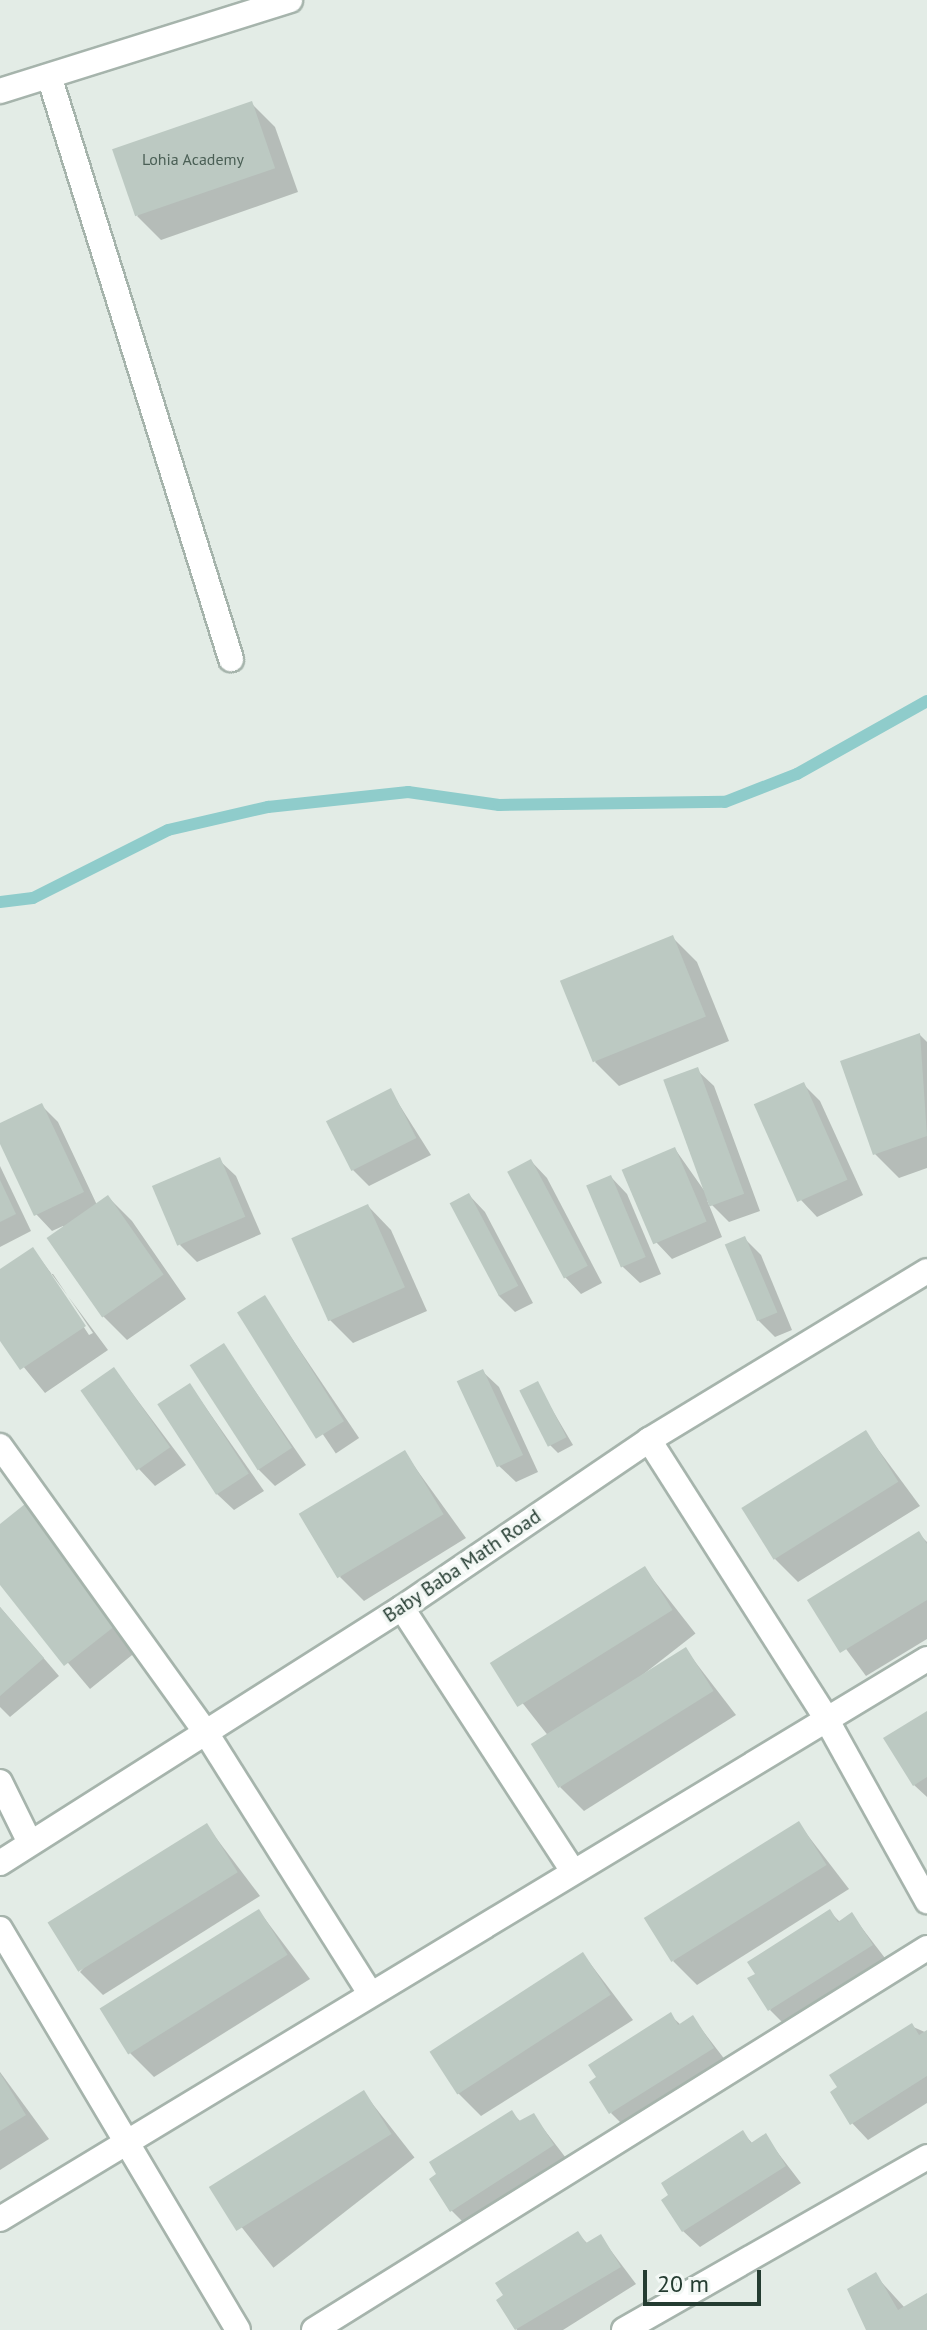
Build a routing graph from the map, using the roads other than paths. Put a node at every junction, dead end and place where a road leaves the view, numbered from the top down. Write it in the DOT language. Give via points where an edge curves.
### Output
graph roads {
  1 [pos="290,0"];
  2 [pos="49,76"];
  3 [pos="0,91"];
  4 [pos="231,659"];
  5 [pos="927,1271"];
  6 [pos="649,1440"];
  7 [pos="0,1446"];
  8 [pos="402,1608"];
  9 [pos="927,1659"];
  10 [pos="824,1715"];
  11 [pos="203,1728"];
  12 [pos="0,1782"];
  13 [pos="30,1843"];
  14 [pos="0,1863"];
  15 [pos="571,1868"];
  16 [pos="927,1901"];
  17 [pos="0,1929"];
  18 [pos="927,1948"];
  19 [pos="370,1993"];
  20 [pos="126,2143"];
  21 [pos="927,2157"];
  22 [pos="0,2219"];
  23 [pos="238,2330"];
  24 [pos="314,2330"];
  25 [pos="624,2330"];
  1 -- 2 [label="street"];
  2 -- 3 [label="street"];
  2 -- 4 [label="street"];
  5 -- 6 [label="street, Baby Baba Math Road"];
  6 -- 8 [label="street, Baby Baba Math Road"];
  6 -- 10 [label="street"];
  7 -- 11 [label="street"];
  8 -- 11 [label="street, Baby Baba Math Road"];
  8 -- 15 [label="street"];
  9 -- 10 [label="street"];
  10 -- 15 [label="street"];
  10 -- 16 [label="street"];
  11 -- 13 [label="street, Baby Baba Math Road"];
  11 -- 19 [label="street"];
  12 -- 13 [label="street"];
  13 -- 14 [label="street, Baby Baba Math Road"];
  15 -- 19 [label="street"];
  17 -- 20 [label="street"];
  18 -- 24 [label="street"];
  19 -- 20 [label="street"];
  20 -- 22 [label="street"];
  20 -- 23 [label="street"];
  21 -- 25 [label="street"];
}
